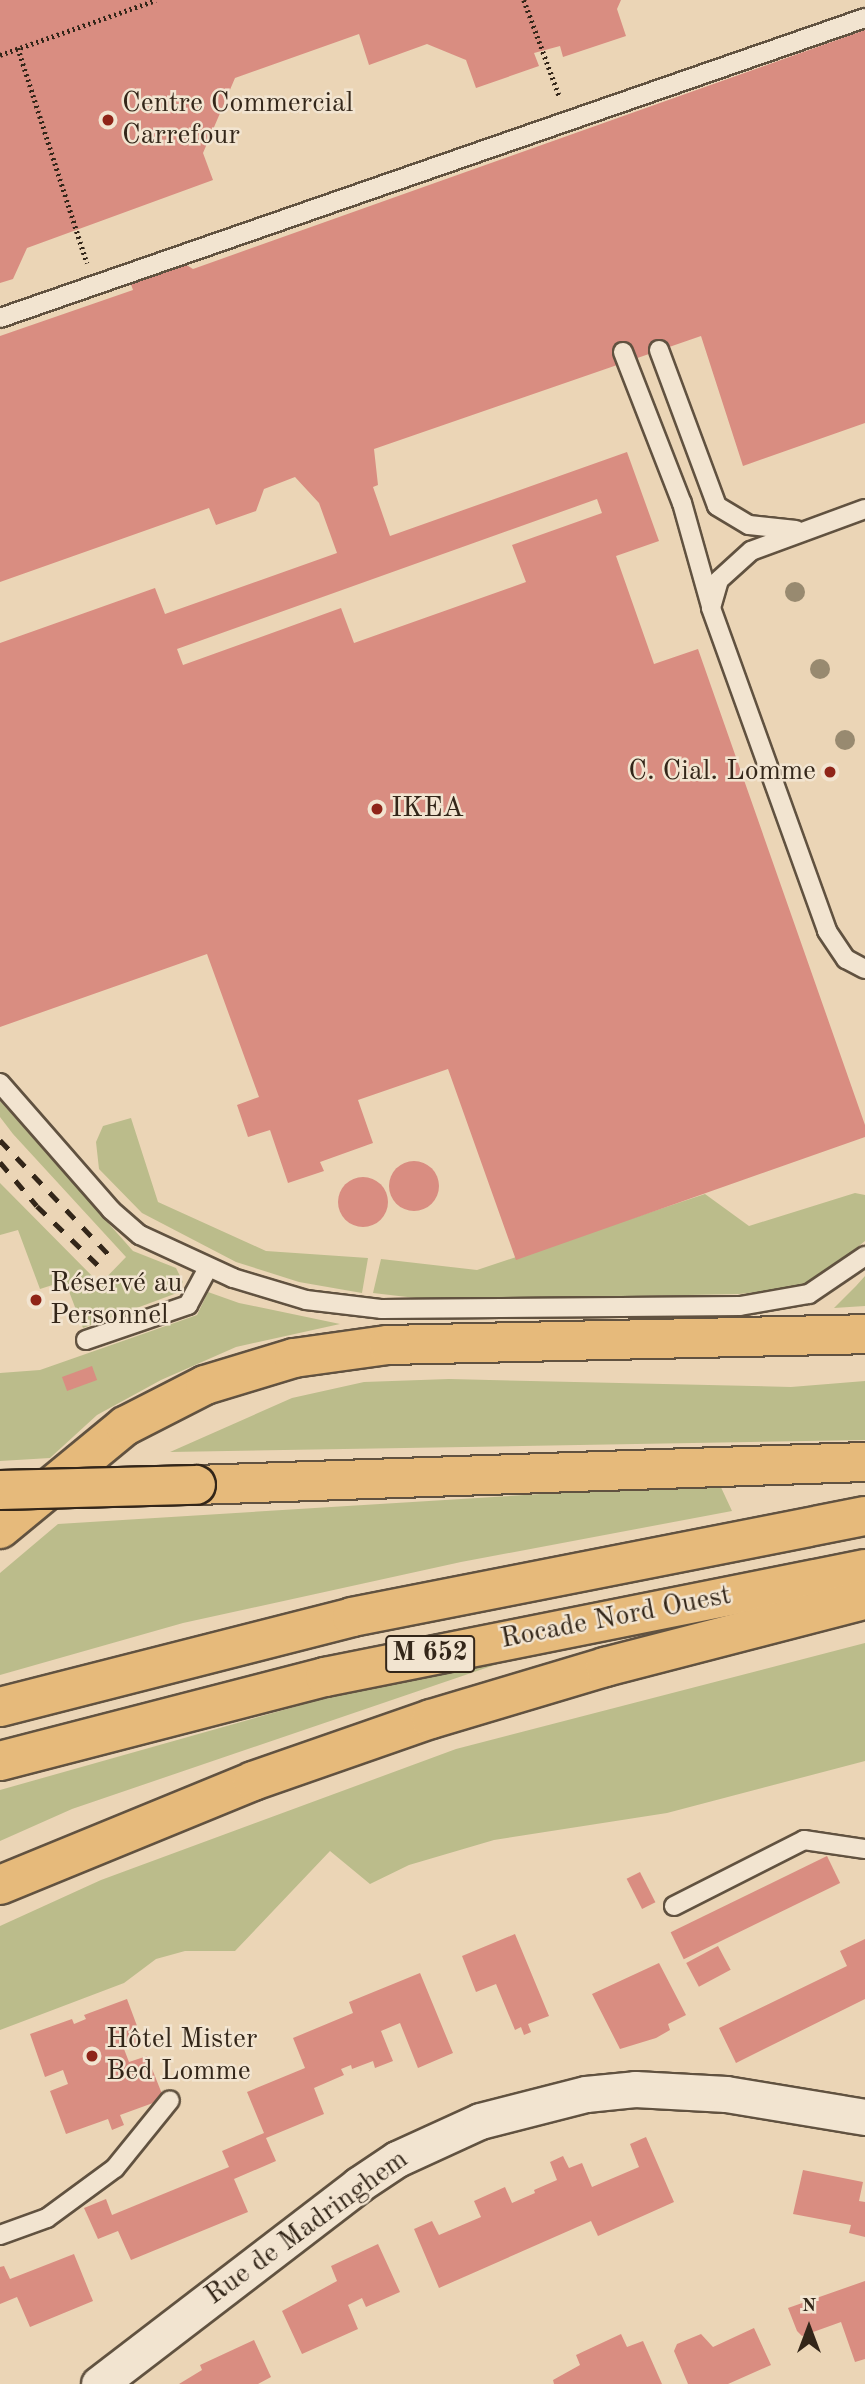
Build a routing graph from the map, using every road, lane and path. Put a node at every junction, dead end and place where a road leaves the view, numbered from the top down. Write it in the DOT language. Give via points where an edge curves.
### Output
graph roads {
  1 [pos="156,0"];
  2 [pos="524,0"];
  3 [pos="865,19"];
  4 [pos="18,48"];
  5 [pos="0,55"];
  6 [pos="561,103"];
  7 [pos="88,267"];
  8 [pos="0,318"];
  9 [pos="659,350"];
  10 [pos="623,352"];
  11 [pos="865,509"];
  12 [pos="813,527"];
  13 [pos="712,608"];
  14 [pos="865,969"];
  15 [pos="0,1083"];
  16 [pos="865,1256"];
  17 [pos="208,1268"];
  18 [pos="865,1334"];
  19 [pos="86,1340"];
  20 [pos="865,1462"];
  21 [pos="0,1490"];
  22 [pos="865,1516"];
  23 [pos="0,1529"];
  24 [pos="865,1569"];
  25 [pos="865,1600"];
  26 [pos="0,1707"];
  27 [pos="0,1761"];
  28 [pos="865,1849"];
  29 [pos="0,1885"];
  30 [pos="674,1906"];
  31 [pos="170,2100"];
  32 [pos="865,2116"];
  33 [pos="0,2235"];
  34 [pos="99,2384"];
  1 -- 4 [label="path"];
  2 -- 6 [label="path"];
  3 -- 8 [label="lane"];
  4 -- 5 [label="path"];
  4 -- 7 [label="path"];
  9 -- 12 [label="lane" via="717,506 749,525 789,530"];
  10 -- 13 [label="lane" via="682,503"];
  11 -- 12 [label="lane"];
  12 -- 13 [label="lane" via="739,559 719,580"];
  13 -- 14 [label="lane" via="827,931 846,959"];
  15 -- 17 [label="lane" via="124,1222 161,1248"];
  16 -- 17 [label="lane" via="809,1294 740,1306 382,1309 306,1300"];
  17 -- 19 [label="lane" via="188,1305"];
  18 -- 23 [label="highway" via="387,1345 294,1358 205,1385 137,1419"];
  20 -- 21 [label="highway, bridge"];
  22 -- 26 [label="highway, Rocade Nord Ouest / M 652" via="352,1617"];
  24 -- 27 [label="highway, Rocade Nord Ouest / M 652" via="325,1677"];
  25 -- 29 [label="highway" via="605,1667 431,1719 253,1781"];
  28 -- 30 [label="lane" via="804,1840"];
  31 -- 33 [label="lane" via="115,2168 47,2218"];
  32 -- 34 [label="street, Rue de Madringhem" via="726,2094 635,2089 586,2094 480,2121 397,2159 358,2185"];
}
